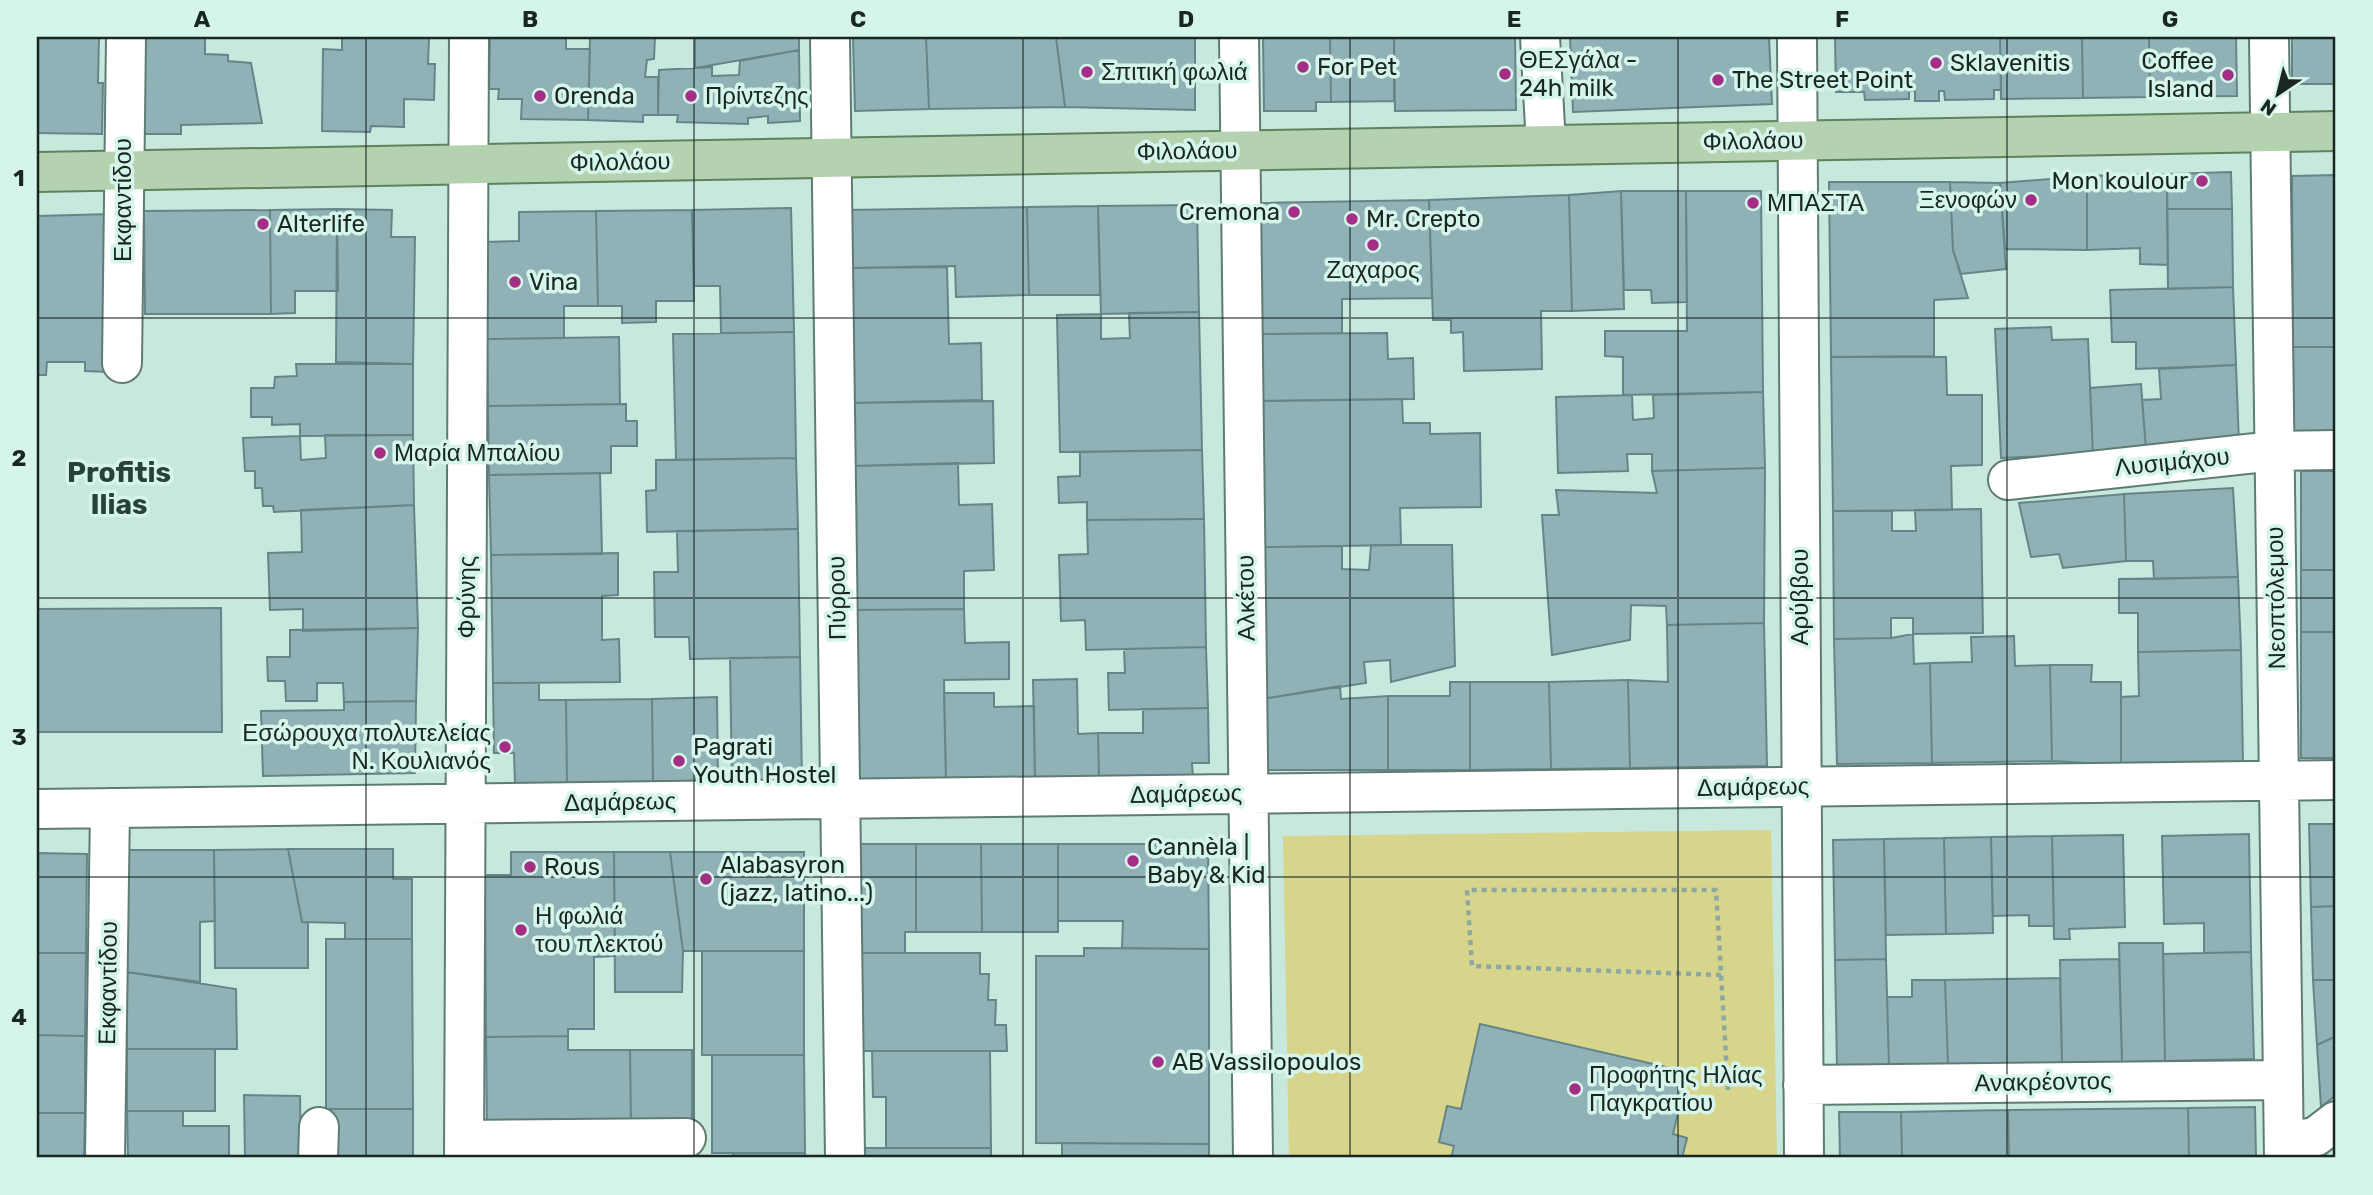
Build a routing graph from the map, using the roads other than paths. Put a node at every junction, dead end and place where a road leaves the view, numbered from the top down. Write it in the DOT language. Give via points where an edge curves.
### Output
graph roads {
  1 [pos="126,37"];
  2 [pos="469,37"];
  3 [pos="830,37"];
  4 [pos="1238,37"];
  5 [pos="1540,37"];
  6 [pos="1797,37"];
  7 [pos="2269,37"];
  8 [pos="2270,131"];
  9 [pos="2336,131"];
  10 [pos="1798,140"];
  11 [pos="1546,145"];
  12 [pos="1240,150"];
  13 [pos="832,158"];
  14 [pos="469,164"];
  15 [pos="122,170"];
  16 [pos="37,172"];
  17 [pos="122,363"];
  18 [pos="2336,450"];
  19 [pos="2274,451"];
  20 [pos="2008,480"];
  21 [pos="2336,779"];
  22 [pos="2278,780"];
  23 [pos="1801,787"];
  24 [pos="1248,793"];
  25 [pos="840,799"];
  26 [pos="466,803"];
  27 [pos="110,808"];
  28 [pos="37,809"];
  29 [pos="2283,1080"];
  30 [pos="1803,1085"];
  31 [pos="2336,1121"];
  32 [pos="687,1138"];
  33 [pos="464,1149"];
  34 [pos="2284,1150"];
  35 [pos="105,1158"];
  36 [pos="845,1158"];
  37 [pos="1253,1158"];
  38 [pos="1804,1158"];
  1 -- 15 [label="street, Εκφαντίδου"];
  2 -- 14 [label="street, Φρύνης"];
  3 -- 13 [label="street, Πύρρου"];
  4 -- 12 [label="street, Αλκέτου"];
  5 -- 11 [label="street"];
  6 -- 10 [label="street, Αρύββου"];
  7 -- 8 [label="street, Νεοπτόλεμου"];
  8 -- 9 [label="main road, Φιλολάου"];
  8 -- 10 [label="main road, Φιλολάου"];
  8 -- 19 [label="street, Νεοπτόλεμου"];
  10 -- 11 [label="main road, Φιλολάου"];
  10 -- 23 [label="street, Αρύββου"];
  11 -- 12 [label="main road, Φιλολάου"];
  12 -- 13 [label="main road, Φιλολάου"];
  12 -- 24 [label="street, Αλκέτου"];
  13 -- 14 [label="main road, Φιλολάου"];
  13 -- 25 [label="street, Πύρρου"];
  14 -- 15 [label="main road, Φιλολάου"];
  14 -- 26 [label="street, Φρύνης"];
  15 -- 16 [label="main road, Φιλολάου"];
  15 -- 17 [label="street, Εκφαντίδου"];
  18 -- 19 [label="street, Λυσιμάχου"];
  19 -- 20 [label="street, Λυσιμάχου"];
  19 -- 22 [label="street, Νεοπτόλεμου"];
  21 -- 22 [label="street, Δαμάρεως"];
  22 -- 23 [label="street, Δαμάρεως"];
  22 -- 29 [label="street, Νεοπτόλεμου"];
  23 -- 24 [label="street, Δαμάρεως"];
  23 -- 30 [label="street, Αρύββου"];
  24 -- 25 [label="street, Δαμάρεως"];
  24 -- 37 [label="street, Αλκέτου"];
  25 -- 26 [label="street, Δαμάρεως"];
  25 -- 36 [label="street, Πύρρου"];
  26 -- 27 [label="street, Δαμάρεως"];
  26 -- 33 [label="street, Φρύνης"];
  27 -- 28 [label="street, Δαμάρεως"];
  27 -- 35 [label="street, Εκφαντίδου"];
  29 -- 30 [label="street, Ανακρέοντος"];
  29 -- 34 [label="street, Νεοπτόλεμου"];
  30 -- 38 [label="street, Αρύββου"];
  31 -- 34 [label="street" via="2315,1137"];
  32 -- 33 [label="street"];
}
